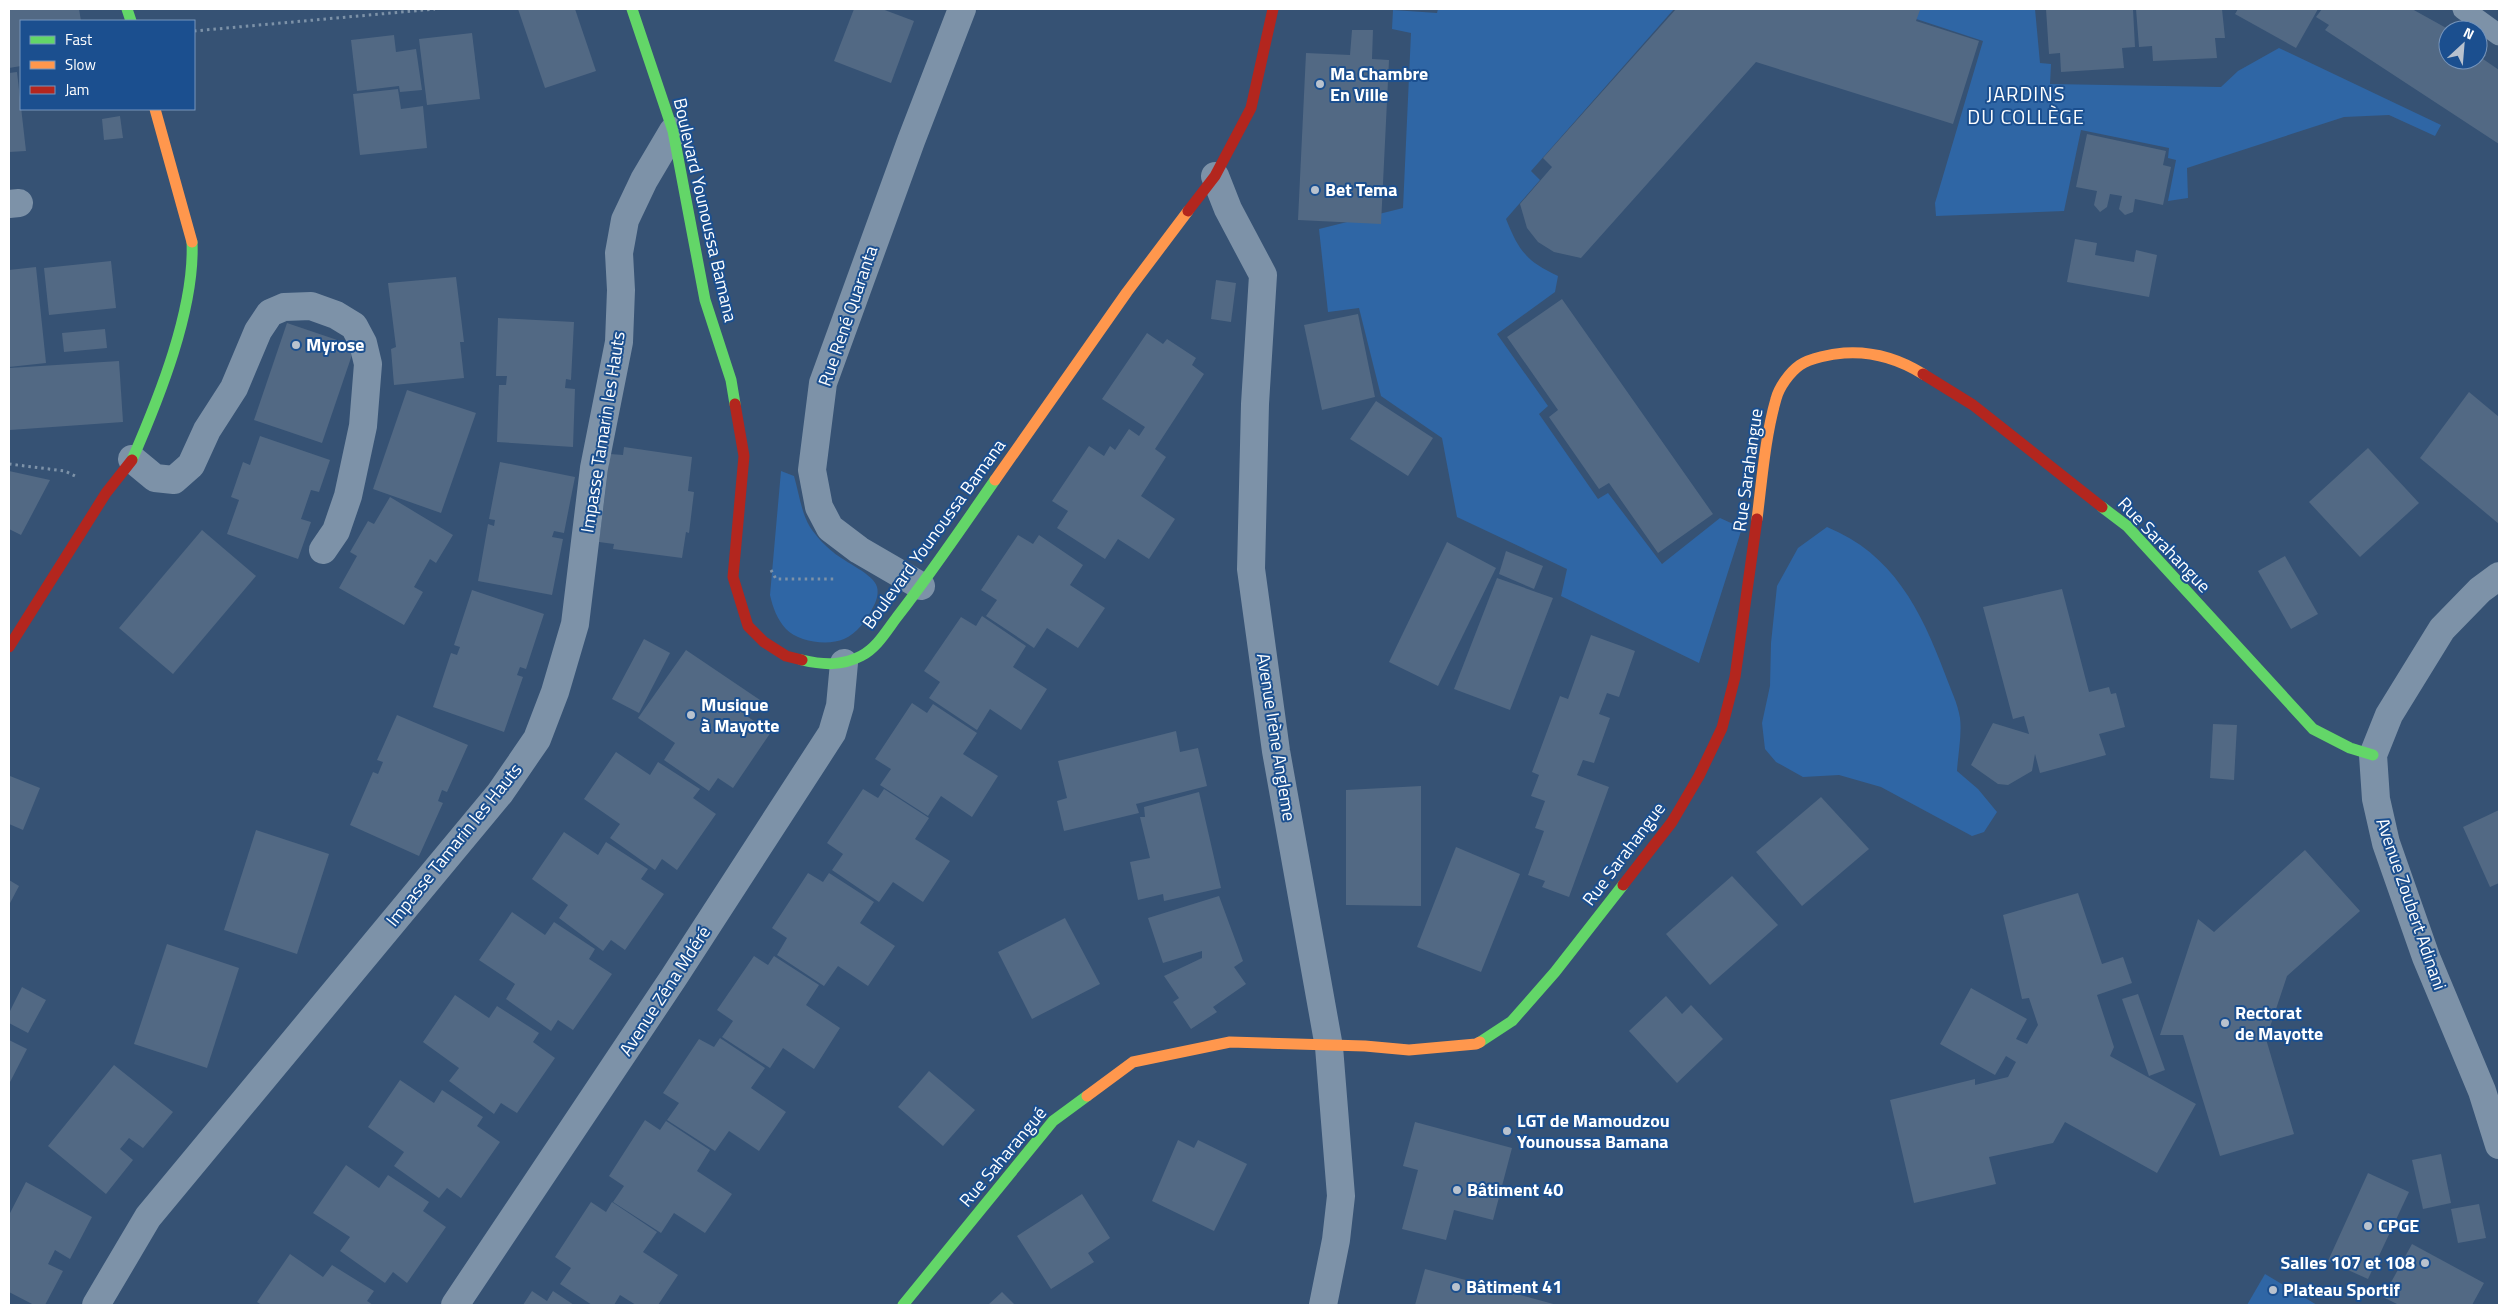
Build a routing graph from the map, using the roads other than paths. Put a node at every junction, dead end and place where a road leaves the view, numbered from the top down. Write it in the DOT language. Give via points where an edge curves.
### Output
graph roads {
  1 [pos="632,9"];
  2 [pos="962,9"];
  3 [pos="1273,9"];
  4 [pos="2462,9"];
  5 [pos="2499,35"];
  6 [pos="155,110"];
  7 [pos="673,131"];
  8 [pos="1215,176"];
  9 [pos="132,459"];
  10 [pos="323,550"];
  11 [pos="2499,576"];
  12 [pos="920,586"];
  13 [pos="9,647"];
  14 [pos="844,663"];
  15 [pos="2373,755"];
  16 [pos="1329,1046"];
  17 [pos="2499,1145"];
  18 [pos="96,1305"];
  19 [pos="455,1305"];
  20 [pos="903,1305"];
  21 [pos="1323,1305"];
  1 -- 7 [label="main road, Boulevard Younoussa Bamana"];
  2 -- 12 [label="street, Rue René Quaranta" via="822,383 812,470 819,507 830,528"];
  3 -- 8 [label="main road, Boulevard Younoussa Bamana" via="1251,108"];
  4 -- 5 [label="lane"];
  6 -- 9 [label="main road" via="192,243 188,300 172,353"];
  7 -- 14 [label="main road, Boulevard Younoussa Bamana" via="705,300 730,380 744,456 733,576 748,626 764,642 786,656 819,664"];
  7 -- 18 [label="street, Impasse Tamarin les Hauts" via="624,220 619,253 619,342 594,468 575,624 537,739 500,793 148,1217"];
  8 -- 12 [label="main road, Boulevard Younoussa Bamana" via="1127,292"];
  8 -- 16 [label="street, Avenue Irène Angleme" via="1228,209 1263,275 1255,404 1251,569 1276,751"];
  9 -- 10 [label="street" via="155,478 174,480 191,465 207,430 234,388 258,331 270,313 284,308 311,306 336,314 354,326 364,343 368,364 363,426 348,496 336,531"];
  9 -- 13 [label="main road" via="106,493"];
  11 -- 15 [label="street, Avenue Zoubert Adinani" via="2480,590 2442,629 2389,715"];
  12 -- 14 [label="main road, Boulevard Younoussa Bamana" via="876,644 863,655"];
  14 -- 19 [label="street, Avenue Zéna Mdéré" via="840,706 832,733"];
  15 -- 16 [label="main road, Rue Sarahangue" via="2350,748 2313,729 2127,526 1973,405 1920,372 1891,359 1864,352 1814,359 1801,364 1789,375 1776,397 1762,475 1736,677 1722,728 1672,822 1555,972 1512,1021 1476,1044 1409,1050"];
  15 -- 17 [label="street, Avenue Zoubert Adinani" via="2376,799 2386,843 2426,957 2482,1091"];
  16 -- 20 [label="main road, Rue Saharangué" via="1230,1042 1134,1062 1053,1121"];
  16 -- 21 [label="street, Avenue Irène Angleme" via="1341,1196"];
}
